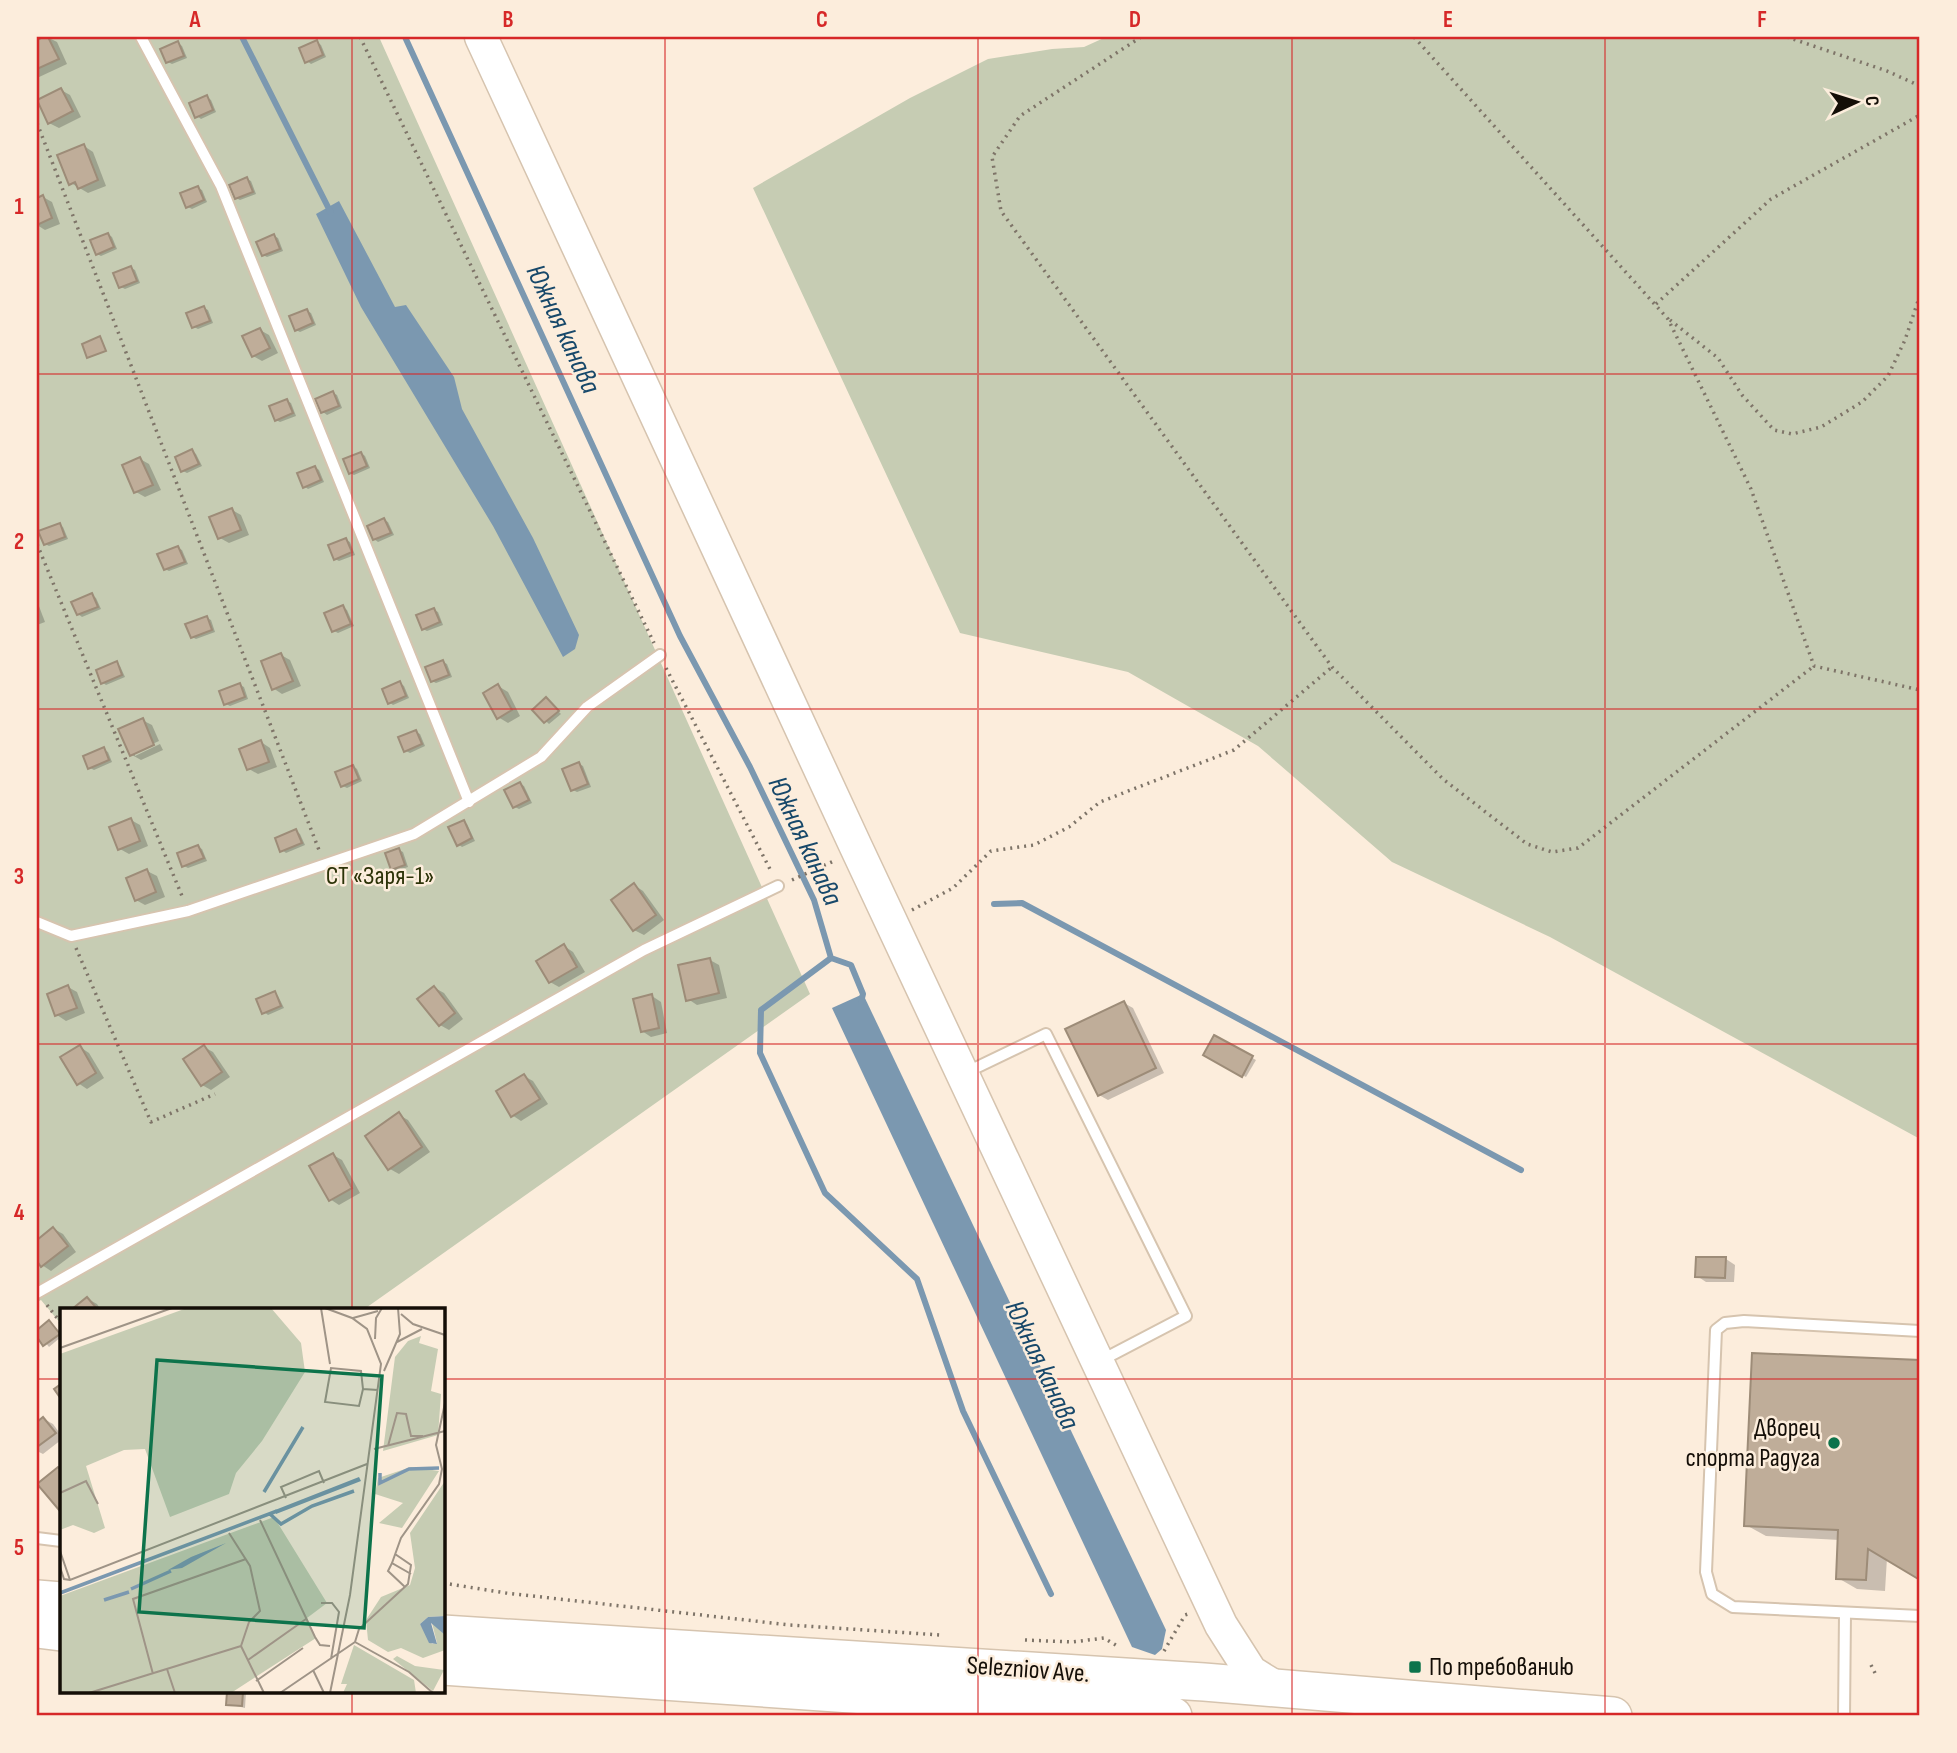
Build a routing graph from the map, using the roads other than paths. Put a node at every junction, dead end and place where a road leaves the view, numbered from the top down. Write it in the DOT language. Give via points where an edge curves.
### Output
graph roads {
  1 [pos="141,37"];
  2 [pos="481,37"];
  3 [pos="660,655"];
  4 [pos="469,802"];
  5 [pos="778,886"];
  6 [pos="37,922"];
  7 [pos="962,1074"];
  8 [pos="37,1293"];
  9 [pos="1920,1331"];
  10 [pos="1097,1362"];
  11 [pos="37,1538"];
  12 [pos="60,1541"];
  13 [pos="37,1599"];
  14 [pos="60,1601"];
  15 [pos="1844,1614"];
  16 [pos="1920,1616"];
  17 [pos="37,1629"];
  18 [pos="60,1632"];
  19 [pos="444,1634"];
  20 [pos="1226,1635"];
  21 [pos="444,1665"];
  22 [pos="1204,1682"];
  23 [pos="1277,1688"];
  24 [pos="1173,1716"];
  25 [pos="1613,1716"];
  26 [pos="1843,1716"];
  1 -- 4 [label="lane" via="221,186"];
  2 -- 7 [label="main road"];
  3 -- 4 [label="lane" via="587,707 541,757"];
  4 -- 6 [label="lane" via="414,834 188,911 71,936"];
  5 -- 8 [label="lane" via="644,950"];
  7 -- 10 [label="main road"];
  7 -- 10 [label="lane" via="1046,1034 1186,1316"];
  9 -- 15 [label="lane" via="1744,1321 1725,1323 1716,1330 1706,1572 1712,1594 1733,1607"];
  10 -- 20 [label="main road"];
  11 -- 12 [label="lane"];
  13 -- 14 [label="main road"];
  15 -- 16 [label="lane"];
  15 -- 26 [label="lane"];
  17 -- 18 [label="main road"];
  19 -- 22 [label="main road, Selezniov Ave."];
  20 -- 22 [label="main road" via="1227,1652 1221,1665"];
  20 -- 23 [label="main road" via="1251,1672"];
  21 -- 24 [label="main road, Selezniov Ave."];
  22 -- 23 [label="main road, Selezniov Ave."];
  23 -- 25 [label="main road, Selezniov Ave."];
}
